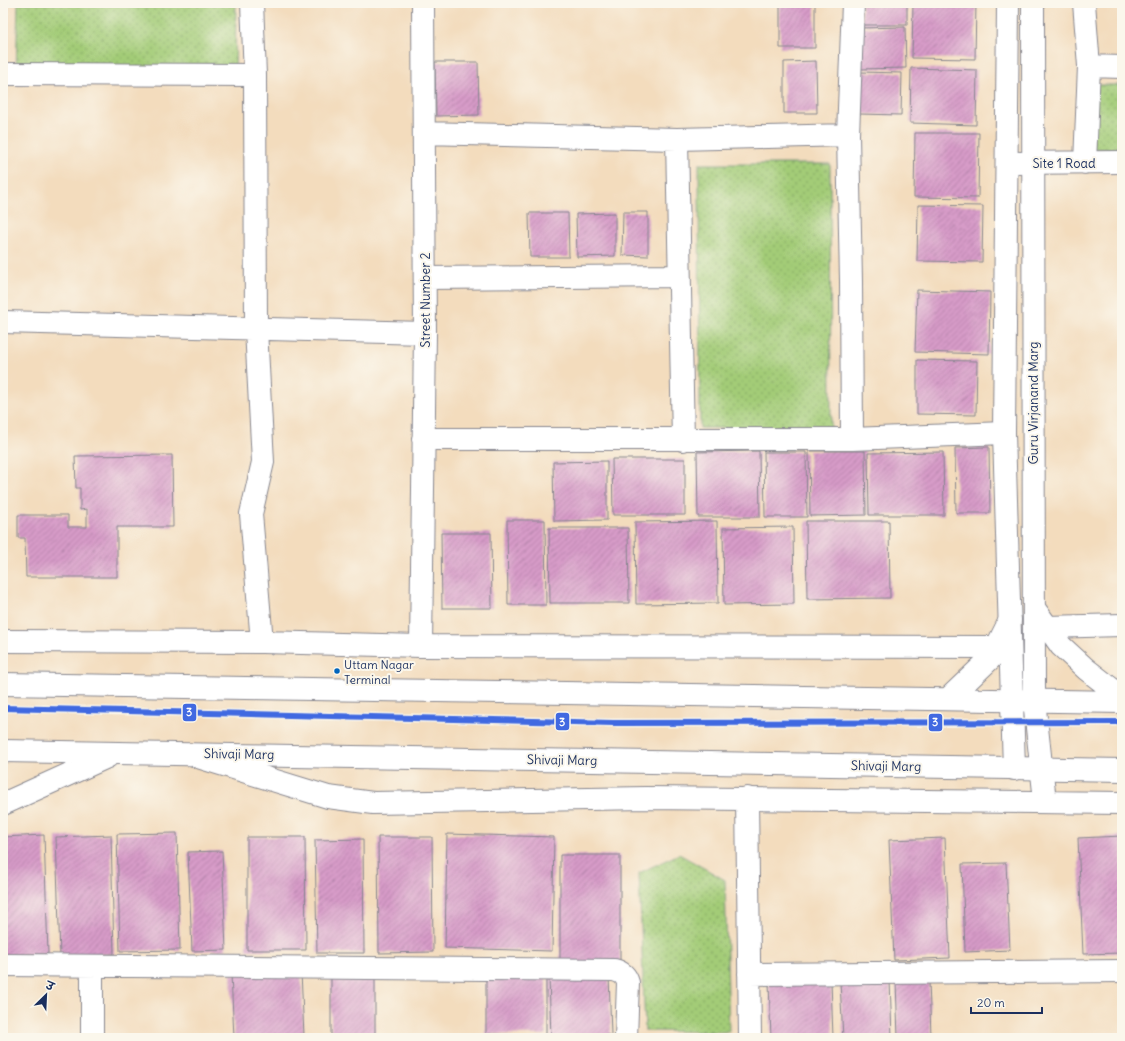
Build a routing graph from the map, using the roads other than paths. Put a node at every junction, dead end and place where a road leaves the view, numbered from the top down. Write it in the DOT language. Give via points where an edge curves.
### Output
graph roads {
  1 [pos="252,3"];
  2 [pos="423,3"];
  3 [pos="853,3"];
  4 [pos="1008,3"];
  5 [pos="1033,3"];
  6 [pos="1084,3"];
  7 [pos="1089,66"];
  8 [pos="1122,67"];
  9 [pos="3,74"];
  10 [pos="255,75"];
  11 [pos="424,133"];
  12 [pos="848,135"];
  13 [pos="677,139"];
  14 [pos="1122,162"];
  15 [pos="1007,163"];
  16 [pos="1033,163"];
  17 [pos="1085,163"];
  18 [pos="678,276"];
  19 [pos="425,278"];
  20 [pos="3,322"];
  21 [pos="256,329"];
  22 [pos="426,333"];
  23 [pos="1004,433"];
  24 [pos="423,439"];
  25 [pos="852,439"];
  26 [pos="683,440"];
  27 [pos="1034,608"];
  28 [pos="1010,620"];
  29 [pos="1122,624"];
  30 [pos="1047,627"];
  31 [pos="3,641"];
  32 [pos="262,642"];
  33 [pos="421,646"];
  34 [pos="997,647"];
  35 [pos="3,684"];
  36 [pos="1122,697"];
  37 [pos="948,699"];
  38 [pos="1034,700"];
  39 [pos="1012,701"];
  40 [pos="1122,702"];
  41 [pos="3,751"];
  42 [pos="185,753"];
  43 [pos="114,754"];
  44 [pos="1014,769"];
  45 [pos="1042,770"];
  46 [pos="1122,770"];
  47 [pos="747,798"];
  48 [pos="1045,802"];
  49 [pos="1122,803"];
  50 [pos="3,804"];
  51 [pos="3,965"];
  52 [pos="92,966"];
  53 [pos="1122,971"];
  54 [pos="749,974"];
  55 [pos="92,1038"];
  56 [pos="626,1038"];
  57 [pos="750,1038"];
  1 -- 10 [label="street"];
  2 -- 11 [label="street, Street Number 2"];
  3 -- 12 [label="street"];
  4 -- 15 [label="street"];
  5 -- 16 [label="street, Guru Virjanand Marg"];
  6 -- 7 [label="street"];
  7 -- 8 [label="street"];
  7 -- 17 [label="street"];
  9 -- 10 [label="street"];
  10 -- 21 [label="street"];
  11 -- 13 [label="street"];
  11 -- 19 [label="street, Street Number 2"];
  12 -- 13 [label="street"];
  12 -- 25 [label="street"];
  13 -- 18 [label="street"];
  14 -- 17 [label="street, Site 1 Road"];
  15 -- 16 [label="street, Site 1 Road"];
  15 -- 23 [label="street"];
  16 -- 17 [label="street, Site 1 Road"];
  16 -- 27 [label="street, Guru Virjanand Marg"];
  18 -- 19 [label="street"];
  18 -- 26 [label="street"];
  19 -- 22 [label="street, Street Number 2"];
  20 -- 21 [label="street"];
  21 -- 22 [label="street"];
  21 -- 32 [label="street" via="263,462 251,514"];
  22 -- 24 [label="street, Street Number 2"];
  23 -- 25 [label="street"];
  23 -- 28 [label="street"];
  24 -- 26 [label="street"];
  24 -- 33 [label="street, Street Number 2"];
  25 -- 26 [label="street"];
  27 -- 30 [label="street"];
  27 -- 38 [label="street, Guru Virjanand Marg"];
  28 -- 34 [label="street"];
  28 -- 39 [label="street"];
  29 -- 30 [label="street"];
  30 -- 36 [label="street" via="1061,646"];
  31 -- 32 [label="street"];
  32 -- 33 [label="street"];
  33 -- 34 [label="street"];
  34 -- 37 [label="street" via="991,658"];
  35 -- 37 [label="street"];
  37 -- 39 [label="street"];
  38 -- 39 [label="street"];
  38 -- 40 [label="street"];
  38 -- 45 [label="street, Guru Virjanand Marg"];
  39 -- 44 [label="street"];
  41 -- 43 [label="street, Shivaji Marg"];
  42 -- 43 [label="street, Shivaji Marg"];
  42 -- 44 [label="street, Shivaji Marg"];
  42 -- 47 [label="street" via="328,797 373,803"];
  43 -- 50 [label="street"];
  44 -- 45 [label="street, Shivaji Marg"];
  45 -- 46 [label="street, Shivaji Marg"];
  45 -- 48 [label="street, Guru Virjanand Marg"];
  47 -- 48 [label="street"];
  47 -- 54 [label="street"];
  48 -- 49 [label="street"];
  51 -- 52 [label="street"];
  52 -- 55 [label="street"];
  52 -- 56 [label="street" via="614,970 621,972 628,983"];
  53 -- 54 [label="street"];
  54 -- 57 [label="street"];
}
